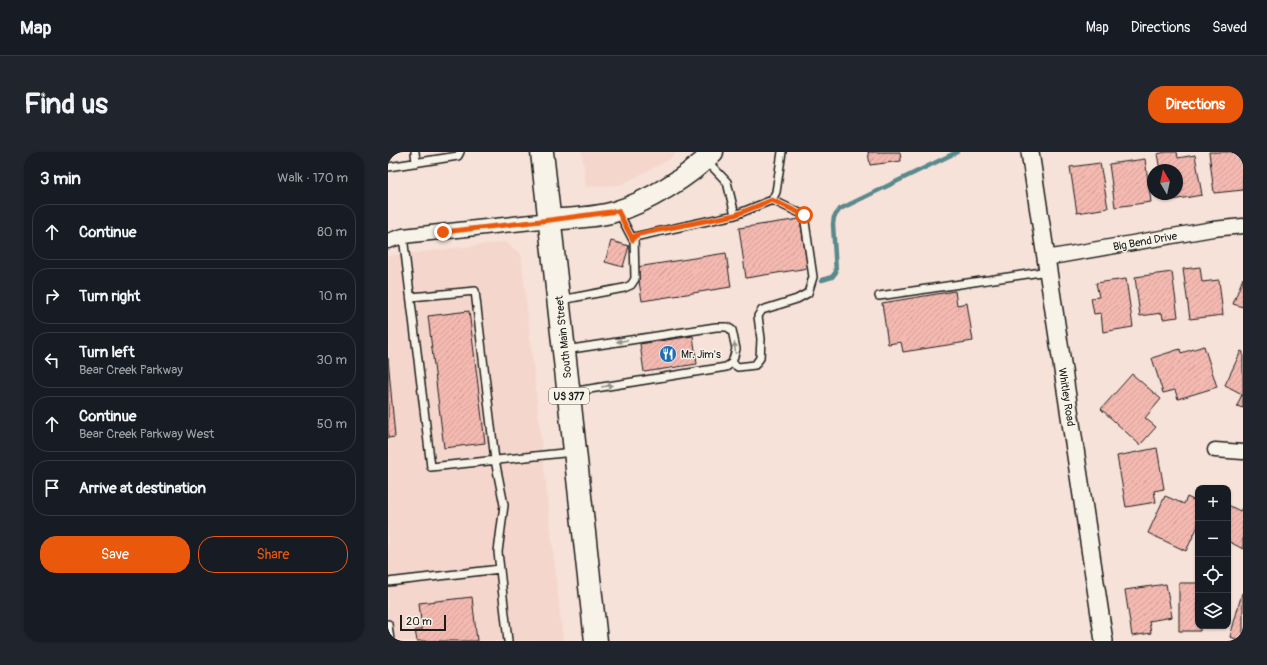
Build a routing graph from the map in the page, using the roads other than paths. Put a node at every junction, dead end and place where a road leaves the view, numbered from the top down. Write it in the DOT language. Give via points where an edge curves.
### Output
graph roads {
  1 [pos="415,152"];
  2 [pos="460,152"];
  3 [pos="542,152"];
  4 [pos="782,152"];
  5 [pos="1030,152"];
  6 [pos="709,156"];
  7 [pos="416,163"];
  8 [pos="388,167"];
  9 [pos="772,200"];
  10 [pos="618,211"];
  11 [pos="735,215"];
  12 [pos="550,220"];
  13 [pos="1243,226"];
  14 [pos="388,232"];
  15 [pos="403,236"];
  16 [pos="633,240"];
  17 [pos="388,241"];
  18 [pos="1047,264"];
  19 [pos="879,296"];
  20 [pos="411,298"];
  21 [pos="559,300"];
  22 [pos="564,350"];
  23 [pos="732,363"];
  24 [pos="569,392"];
  25 [pos="1215,450"];
  26 [pos="575,452"];
  27 [pos="1243,452"];
  28 [pos="495,460"];
  29 [pos="500,569"];
  30 [pos="388,582"];
  31 [pos="388,624"];
  32 [pos="390,641"];
  33 [pos="508,641"];
  34 [pos="596,641"];
  35 [pos="1104,641"];
  1 -- 7 [label="lane"];
  2 -- 7 [label="lane" via="458,156"];
  3 -- 12 [label="main road, South Main Street / US 377"];
  4 -- 9 [label="lane" via="776,192"];
  5 -- 18 [label="street, Whitley Road"];
  6 -- 10 [label="main road" via="679,181"];
  6 -- 11 [label="lane" via="727,182"];
  7 -- 8 [label="lane"];
  9 -- 11 [label="lane"];
  9 -- 23 [label="lane" via="804,215 813,277 808,293 762,310 758,316 760,358 755,365 738,367"];
  10 -- 12 [label="main road"];
  10 -- 16 [label="lane"];
  11 -- 16 [label="lane" via="639,234"];
  12 -- 15 [label="street"];
  12 -- 21 [label="main road, South Main Street / US 377"];
  13 -- 18 [label="street, Big Bend Drive"];
  14 -- 15 [label="street"];
  15 -- 17 [label="street"];
  15 -- 20 [label="lane"];
  16 -- 21 [label="lane" via="635,279 631,285"];
  18 -- 19 [label="lane"];
  18 -- 35 [label="street, Whitley Road"];
  20 -- 28 [label="lane" via="431,467"];
  20 -- 28 [label="lane" via="475,291"];
  21 -- 22 [label="main road, South Main Street / US 377"];
  23 -- 22 [label="lane, one-way" via="736,349 732,330 727,327"];
  22 -- 24 [label="main road, South Main Street / US 377"];
  24 -- 23 [label="lane, one-way" via="726,367"];
  24 -- 26 [label="main road, South Main Street / US 377"];
  25 -- 27 [label="street"];
  26 -- 28 [label="lane"];
  26 -- 34 [label="main road, South Main Street / US 377"];
  28 -- 29 [label="lane" via="504,505 498,552"];
  29 -- 30 [label="lane"];
  29 -- 33 [label="lane"];
  31 -- 32 [label="lane"];
}
